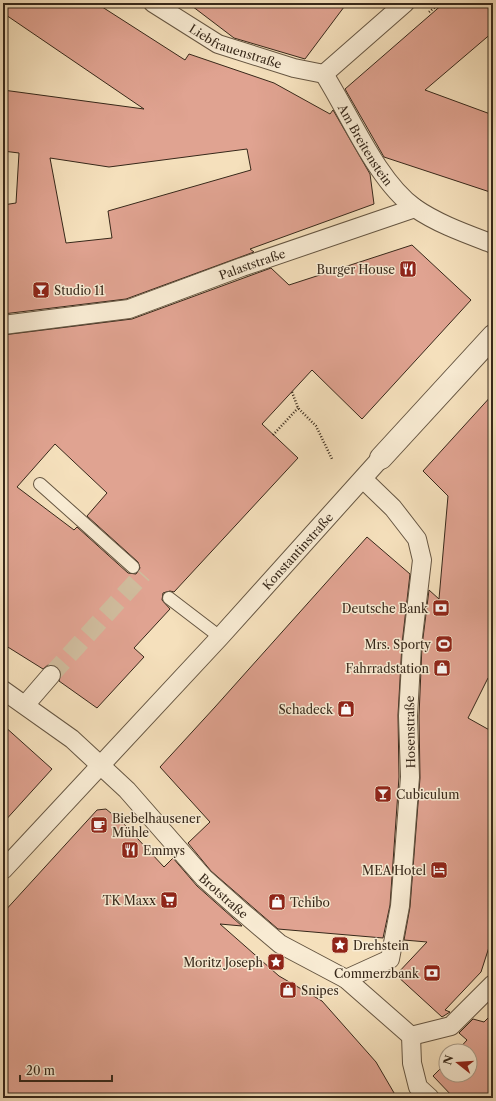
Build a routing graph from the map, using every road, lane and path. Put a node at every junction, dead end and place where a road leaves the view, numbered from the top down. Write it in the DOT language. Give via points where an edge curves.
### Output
graph roads {
  1 [pos="153,3"];
  2 [pos="405,3"];
  3 [pos="324,74"];
  4 [pos="415,208"];
  5 [pos="493,244"];
  6 [pos="3,325"];
  7 [pos="493,336"];
  8 [pos="292,392"];
  9 [pos="298,408"];
  10 [pos="273,434"];
  11 [pos="332,458"];
  12 [pos="382,458"];
  13 [pos="363,479"];
  14 [pos="40,484"];
  15 [pos="133,567"];
  16 [pos="170,598"];
  17 [pos="220,637"];
  18 [pos="51,675"];
  19 [pos="3,690"];
  20 [pos="26,704"];
  21 [pos="100,765"];
  22 [pos="3,870"];
  23 [pos="346,979"];
  24 [pos="493,984"];
  25 [pos="411,1036"];
  26 [pos="430,1098"];
  1 -- 3 [label="street, Liebfrauenstraße" via="218,44 294,68"];
  2 -- 3 [label="street"];
  3 -- 4 [label="street, Am Breitenstein" via="377,166 392,186"];
  4 -- 5 [label="street"];
  4 -- 6 [label="street, Palaststraße" via="129,309"];
  7 -- 12 [label="street, Konstantinstraße"];
  8 -- 9 [label="path"];
  9 -- 10 [label="path"];
  9 -- 11 [label="path" via="316,426"];
  12 -- 13 [label="street, Konstantinstraße"];
  13 -- 17 [label="street, Konstantinstraße"];
  13 -- 23 [label="street, Hosenstraße" via="393,508 417,539 422,560 412,645 408,716 410,777 400,906 390,959"];
  14 -- 15 [label="lane"];
  16 -- 17 [label="lane"];
  17 -- 21 [label="street, Konstantinstraße"];
  18 -- 20 [label="street"];
  19 -- 20 [label="street, Brotstraße"];
  20 -- 21 [label="street, Brotstraße" via="72,738"];
  21 -- 22 [label="street, Konstantinstraße"];
  21 -- 23 [label="street, Brotstraße" via="127,790 204,878 240,910 280,944"];
  23 -- 25 [label="street, Brotstraße"];
  24 -- 25 [label="street" via="451,1026"];
  25 -- 26 [label="street" via="412,1063 418,1087"];
}
